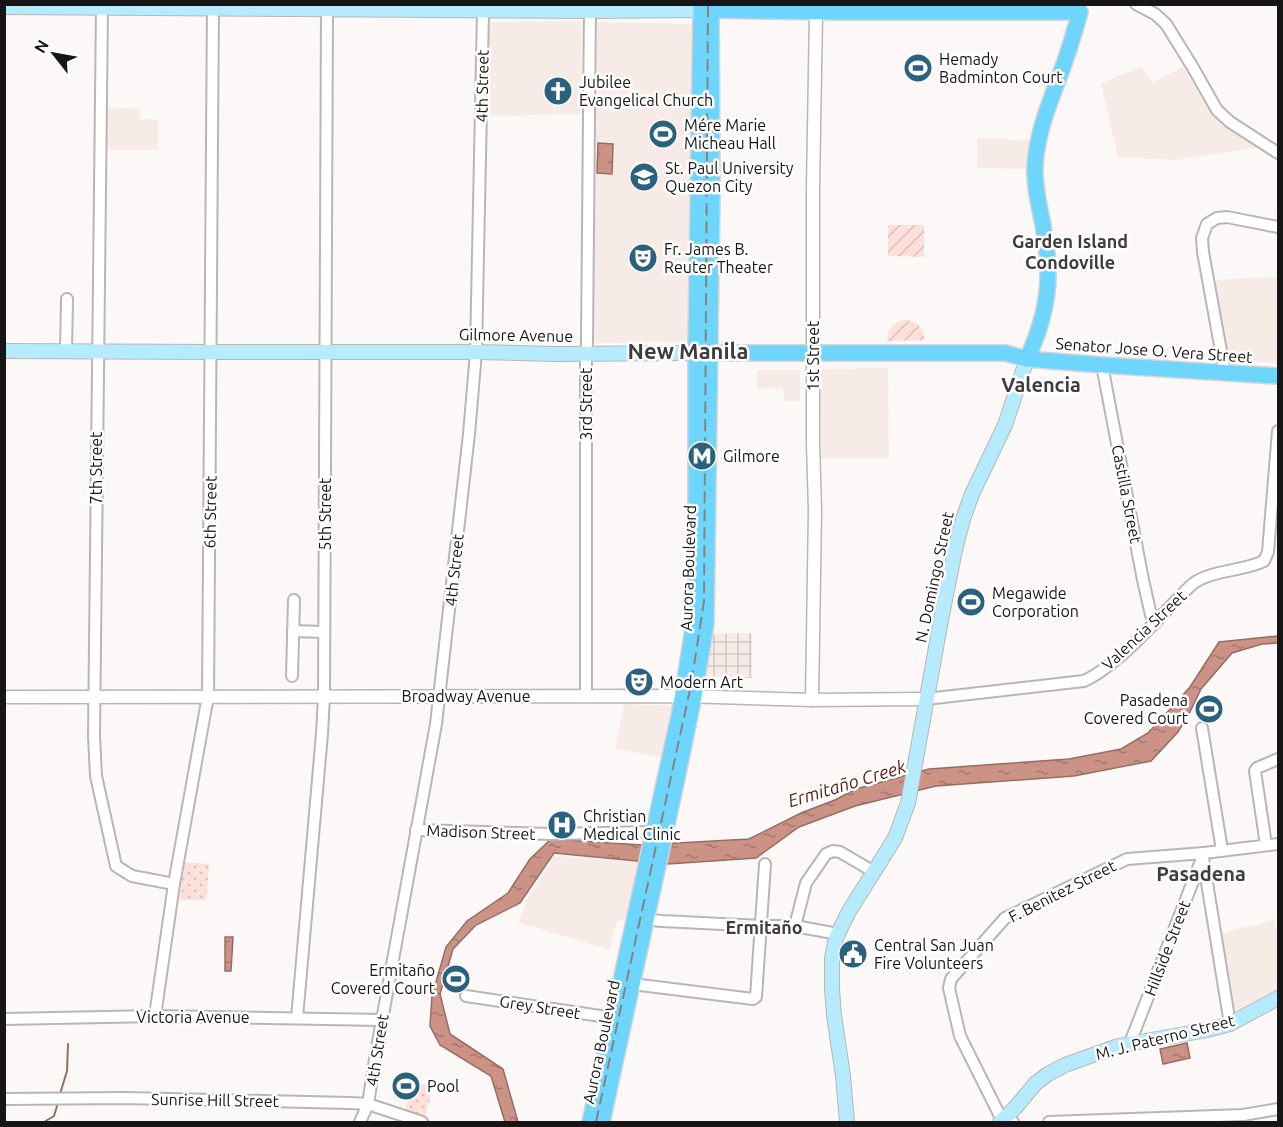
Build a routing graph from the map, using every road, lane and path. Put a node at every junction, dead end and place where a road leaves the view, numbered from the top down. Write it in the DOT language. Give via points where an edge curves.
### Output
graph roads {
  1 [pos="1136,4"];
  2 [pos="4,7"];
  3 [pos="213,7"];
  4 [pos="706,7"];
  5 [pos="102,8"];
  6 [pos="590,8"];
  7 [pos="1080,8"];
  8 [pos="327,10"];
  9 [pos="483,11"];
  10 [pos="816,12"];
  11 [pos="1278,153"];
  12 [pos="1278,227"];
  13 [pos="67,299"];
  14 [pos="98,350"];
  15 [pos="4,351"];
  16 [pos="66,351"];
  17 [pos="211,352"];
  18 [pos="326,352"];
  19 [pos="476,352"];
  20 [pos="703,353"];
  21 [pos="586,354"];
  22 [pos="813,354"];
  23 [pos="1027,358"];
  24 [pos="1102,365"];
  25 [pos="1225,373"];
  26 [pos="1278,376"];
  27 [pos="1278,431"];
  28 [pos="294,600"];
  29 [pos="1156,622"];
  30 [pos="293,631"];
  31 [pos="324,632"];
  32 [pos="292,676"];
  33 [pos="4,696"];
  34 [pos="208,696"];
  35 [pos="324,696"];
  36 [pos="440,696"];
  37 [pos="586,696"];
  38 [pos="688,696"];
  39 [pos="94,697"];
  40 [pos="927,699"];
  41 [pos="812,700"];
  42 [pos="1202,728"];
  43 [pos="1278,759"];
  44 [pos="416,830"];
  45 [pos="656,838"];
  46 [pos="1278,844"];
  47 [pos="1266,845"];
  48 [pos="1222,850"];
  49 [pos="1203,855"];
  50 [pos="765,864"];
  51 [pos="874,872"];
  52 [pos="174,884"];
  53 [pos="640,918"];
  54 [pos="762,926"];
  55 [pos="795,926"];
  56 [pos="838,934"];
  57 [pos="632,984"];
  58 [pos="466,996"];
  59 [pos="1278,998"];
  60 [pos="155,1016"];
  61 [pos="297,1018"];
  62 [pos="614,1018"];
  63 [pos="4,1019"];
  64 [pos="382,1020"];
  65 [pos="1230,1024"];
  66 [pos="1130,1043"];
  67 [pos="609,1065"];
  68 [pos="4,1099"];
  69 [pos="368,1104"];
  70 [pos="1278,1109"];
  71 [pos="360,1122"];
  72 [pos="422,1122"];
  73 [pos="590,1122"];
  74 [pos="602,1122"];
  75 [pos="847,1122"];
  76 [pos="1005,1122"];
  77 [pos="1049,1122"];
  1 -- 11 [label="street" via="1166,24 1217,110"];
  2 -- 5 [label="main road"];
  3 -- 5 [label="main road"];
  3 -- 8 [label="main road"];
  3 -- 17 [label="street, 6th Street"];
  4 -- 6 [label="main road"];
  4 -- 10 [label="main road"];
  4 -- 20 [label="main road, Aurora Boulevard"];
  5 -- 14 [label="street, 7th Street"];
  6 -- 9 [label="main road"];
  6 -- 21 [label="street, 3rd Street"];
  7 -- 10 [label="main road"];
  7 -- 23 [label="main road, N. Domingo Street" via="1038,143 1037,193 1049,273 1043,316"];
  8 -- 9 [label="main road"];
  8 -- 18 [label="street, 5th Street"];
  9 -- 19 [label="street, 4th Street"];
  10 -- 22 [label="street, 1st Street"];
  12 -- 25 [label="street" via="1217,218 1208,224 1202,238"];
  13 -- 16 [label="street"];
  14 -- 16 [label="main road, Gilmore Avenue"];
  14 -- 17 [label="main road, Gilmore Avenue"];
  14 -- 39 [label="street, 7th Street"];
  15 -- 16 [label="main road, Gilmore Avenue"];
  17 -- 18 [label="main road, Gilmore Avenue"];
  17 -- 34 [label="street, 6th Street"];
  18 -- 19 [label="main road, Gilmore Avenue"];
  18 -- 31 [label="street, 5th Street"];
  19 -- 21 [label="main road, Gilmore Avenue"];
  19 -- 36 [label="street, 4th Street"];
  20 -- 21 [label="main road, Gilmore Avenue"];
  20 -- 22 [label="main road, Gilmore Avenue"];
  20 -- 38 [label="main road, Aurora Boulevard"];
  21 -- 37 [label="street, 3rd Street"];
  22 -- 23 [label="main road, Gilmore Avenue" via="1005,354"];
  22 -- 41 [label="street, 1st Street"];
  23 -- 24 [label="main road, Senator Jose O. Vera Street"];
  23 -- 40 [label="main road, N. Domingo Street" via="1005,425 963,519"];
  24 -- 25 [label="main road, Senator Jose O. Vera Street"];
  24 -- 29 [label="street, Castilla Street" via="1143,580"];
  25 -- 26 [label="main road, Senator Jose O. Vera Street"];
  27 -- 29 [label="street, Valencia Street" via="1268,552 1264,561 1194,582"];
  28 -- 30 [label="street"];
  29 -- 40 [label="street, Valencia Street" via="1112,663 1084,681"];
  30 -- 31 [label="street"];
  30 -- 32 [label="street"];
  31 -- 35 [label="street, 5th Street"];
  33 -- 39 [label="street, Broadway Avenue"];
  34 -- 35 [label="street, Broadway Avenue"];
  34 -- 39 [label="street, Broadway Avenue"];
  34 -- 52 [label="street, 6th Street"];
  35 -- 36 [label="street, Broadway Avenue"];
  35 -- 61 [label="street, 5th Street"];
  36 -- 37 [label="street, Broadway Avenue"];
  36 -- 44 [label="street, 4th Street"];
  37 -- 38 [label="street, Broadway Avenue"];
  38 -- 41 [label="street, Broadway Avenue"];
  38 -- 45 [label="main road, Aurora Boulevard"];
  39 -- 52 [label="street, 7th Street" via="96,776 116,866 132,876"];
  40 -- 41 [label="street, Broadway Avenue"];
  40 -- 51 [label="main road, N. Domingo Street" via="908,803 899,830"];
  42 -- 48 [label="street"];
  43 -- 47 [label="street" via="1255,771"];
  44 -- 45 [label="street, Madison Street"];
  44 -- 64 [label="street, 4th Street"];
  45 -- 53 [label="main road, Aurora Boulevard"];
  46 -- 47 [label="street, F. Benitez Street"];
  47 -- 48 [label="street, F. Benitez Street"];
  48 -- 49 [label="street, F. Benitez Street"];
  49 -- 65 [label="street"];
  49 -- 66 [label="street, Hillside Street"];
  49 -- 76 [label="street, F. Benitez Street" via="1127,859 1037,902 1005,918 951,979 949,988 960,1036"];
  50 -- 54 [label="street"];
  51 -- 55 [label="street" via="840,852 826,854 806,883"];
  51 -- 56 [label="main road, N. Domingo Street"];
  52 -- 60 [label="street, 6th Street"];
  53 -- 54 [label="street"];
  53 -- 57 [label="main road, Aurora Boulevard"];
  53 -- 62 [label="main road, Aurora Boulevard"];
  54 -- 55 [label="street"];
  54 -- 57 [label="street" via="753,999"];
  55 -- 56 [label="street"];
  56 -- 75 [label="main road, N. Domingo Street" via="832,958 832,989"];
  57 -- 67 [label="main road, Aurora Boulevard"];
  58 -- 62 [label="street, Grey Street"];
  59 -- 65 [label="main road, M. J. Paterno Street"];
  60 -- 61 [label="street, Victoria Avenue"];
  60 -- 63 [label="street, Victoria Avenue"];
  61 -- 64 [label="street, Victoria Avenue"];
  62 -- 67 [label="main road, Aurora Boulevard"];
  64 -- 69 [label="street, 4th Street"];
  65 -- 66 [label="main road, M. J. Paterno Street"];
  66 -- 76 [label="main road, M. J. Paterno Street" via="1048,1074"];
  67 -- 73 [label="main road, Aurora Boulevard"];
  67 -- 74 [label="main road, Aurora Boulevard"];
  68 -- 69 [label="street, Sunrise Hill Street"];
  69 -- 71 [label="street, 4th Street"];
  69 -- 72 [label="street, Sunrise Hill Street"];
  70 -- 77 [label="street" via="1243,1115"];
}
